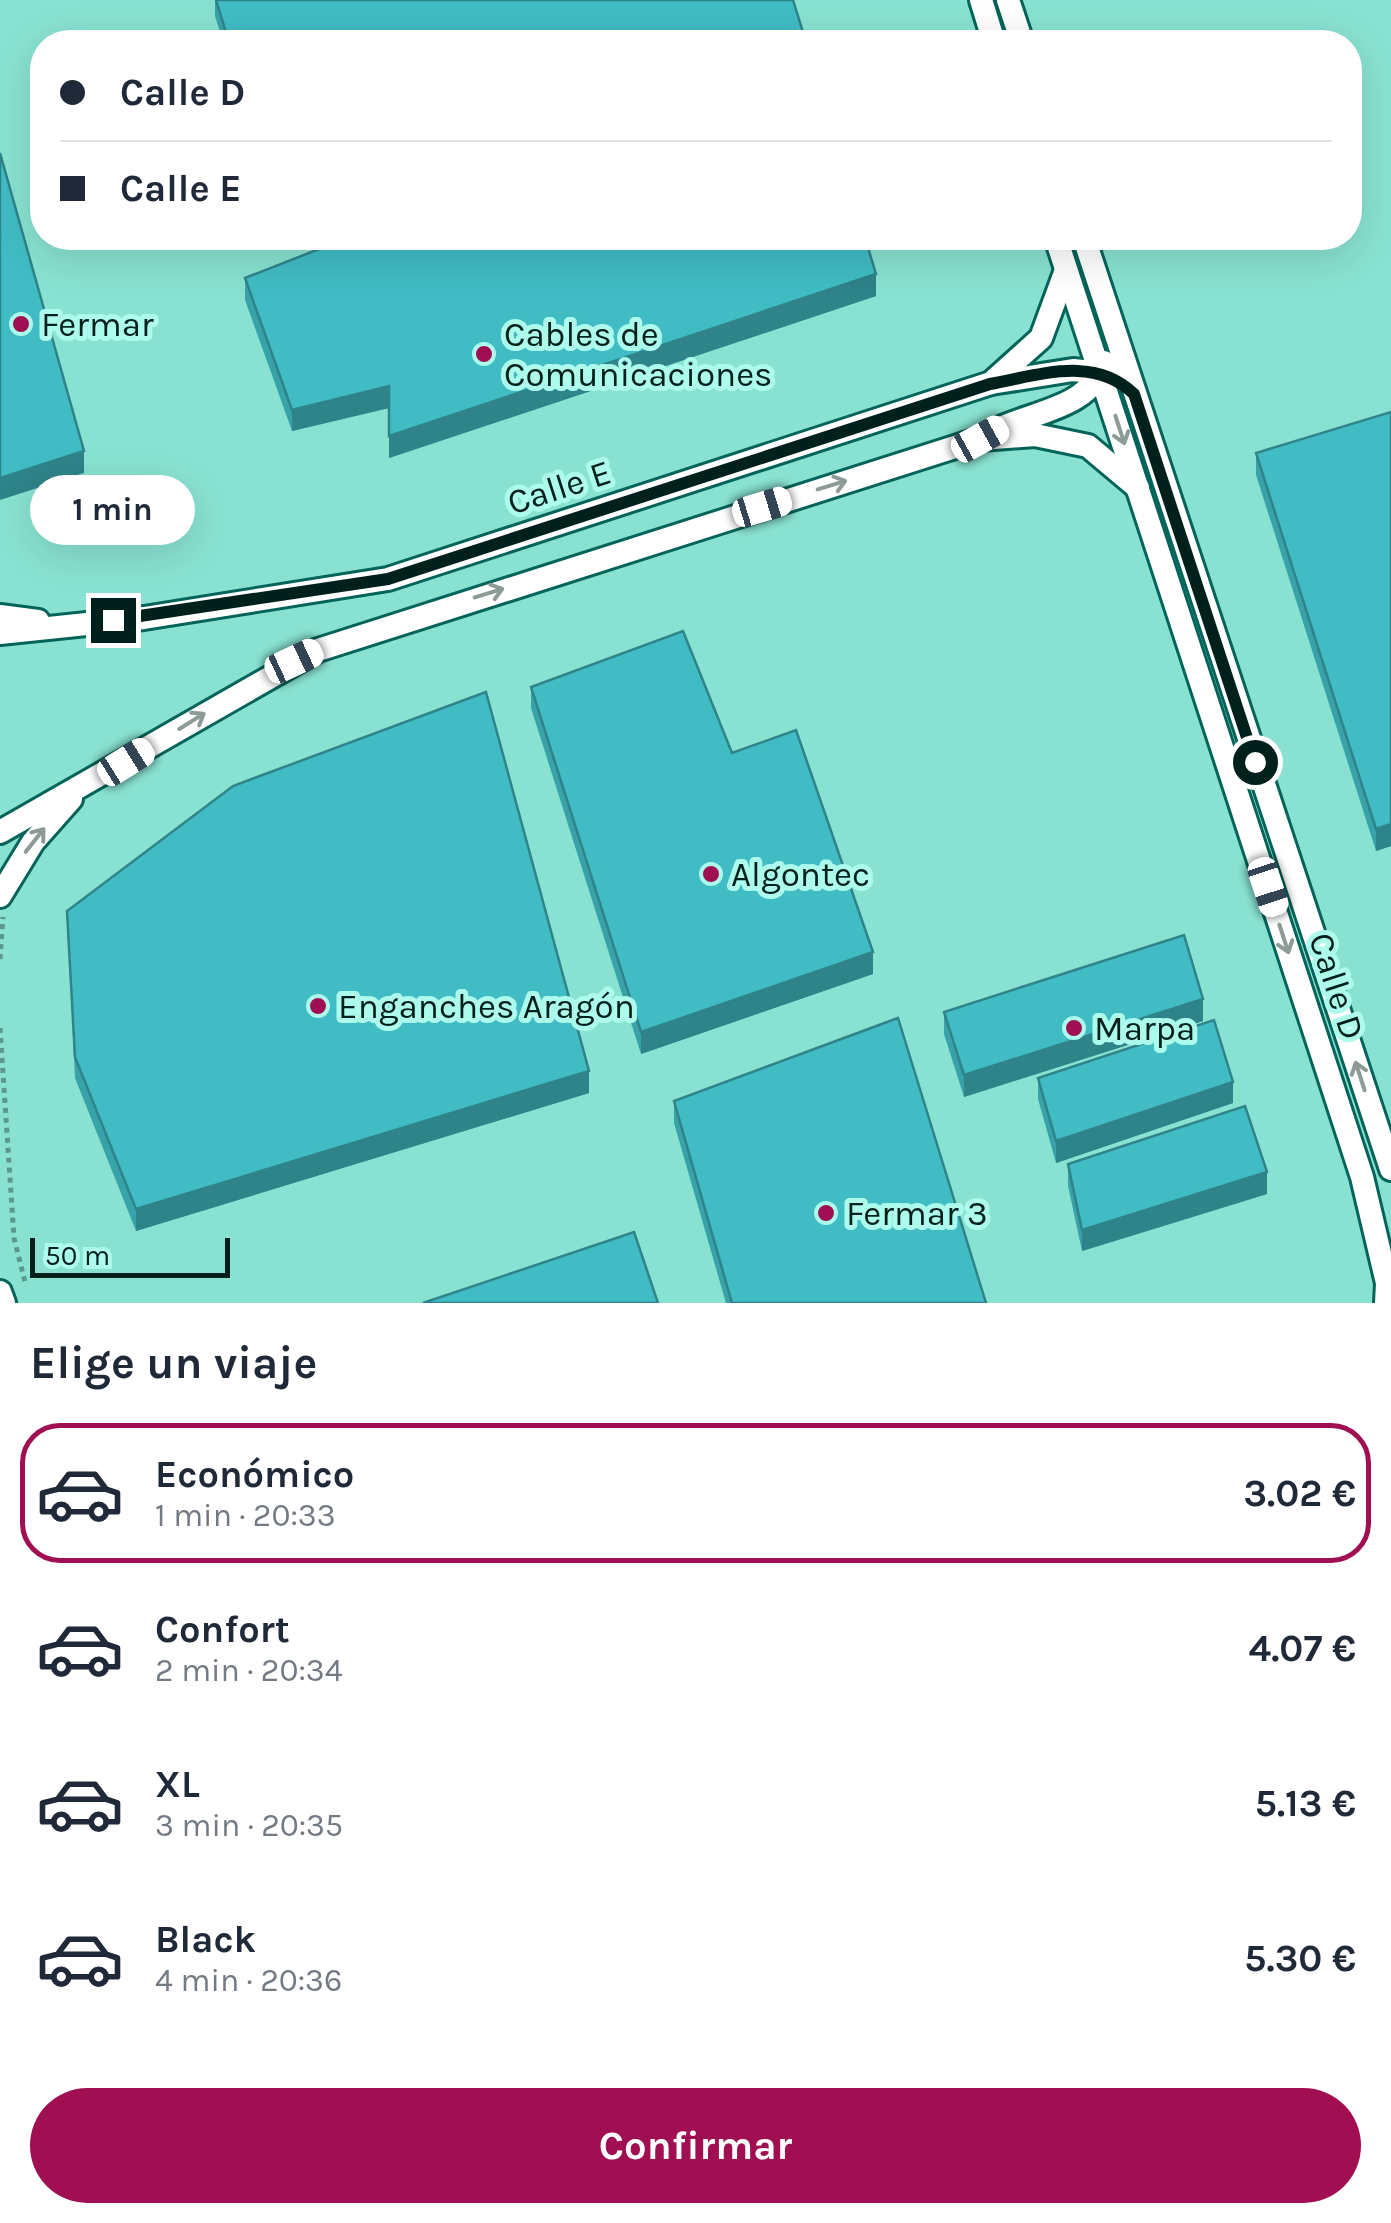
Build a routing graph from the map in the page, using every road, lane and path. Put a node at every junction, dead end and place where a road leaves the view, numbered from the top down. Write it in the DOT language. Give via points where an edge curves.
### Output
graph roads {
  1 [pos="981,0"];
  2 [pos="1008,0"];
  3 [pos="990,30"];
  4 [pos="1018,30"];
  5 [pos="1060,250"];
  6 [pos="1088,250"];
  7 [pos="1066,270"];
  8 [pos="1114,330"];
  9 [pos="1102,372"];
  10 [pos="990,384"];
  11 [pos="1134,394"];
  12 [pos="980,439"];
  13 [pos="1138,488"];
  14 [pos="0,616"];
  15 [pos="51,624"];
  16 [pos="0,633"];
  17 [pos="79,790"];
  18 [pos="0,832"];
  19 [pos="0,896"];
  20 [pos="0,1028"];
  21 [pos="0,1043"];
  22 [pos="1391,1169"];
  23 [pos="27,1290"];
  24 [pos="0,1292"];
  25 [pos="4,1303"];
  26 [pos="1386,1303"];
  1 -- 3 [label="street"];
  2 -- 4 [label="street"];
  5 -- 7 [label="street, Calle D"];
  6 -- 8 [label="street, Calle D"];
  7 -- 9 [label="street, Calle D"];
  7 -- 10 [label="street, Calle E" via="1041,338"];
  8 -- 9 [label="street"];
  8 -- 11 [label="street, Calle D"];
  9 -- 10 [label="street" via="1072,370"];
  9 -- 11 [label="street"];
  9 -- 12 [label="street" via="1073,399"];
  9 -- 13 [label="street, Calle D, one-way"];
  10 -- 15 [label="street, Calle E" via="388,579 144,618"];
  22 -- 11 [label="street, Calle D, one-way"];
  12 -- 13 [label="street" via="1035,436 1088,446"];
  17 -- 12 [label="street, one-way" via="274,672 336,643"];
  13 -- 26 [label="street, Calle D, one-way" via="1362,1177"];
  14 -- 15 [label="street"];
  15 -- 16 [label="street, Calle E"];
  17 -- 18 [label="street"];
  19 -- 17 [label="street, one-way" via="33,842"];
  20 -- 21 [label="path"];
  21 -- 23 [label="path" via="14,1238"];
  24 -- 25 [label="street"];
}
